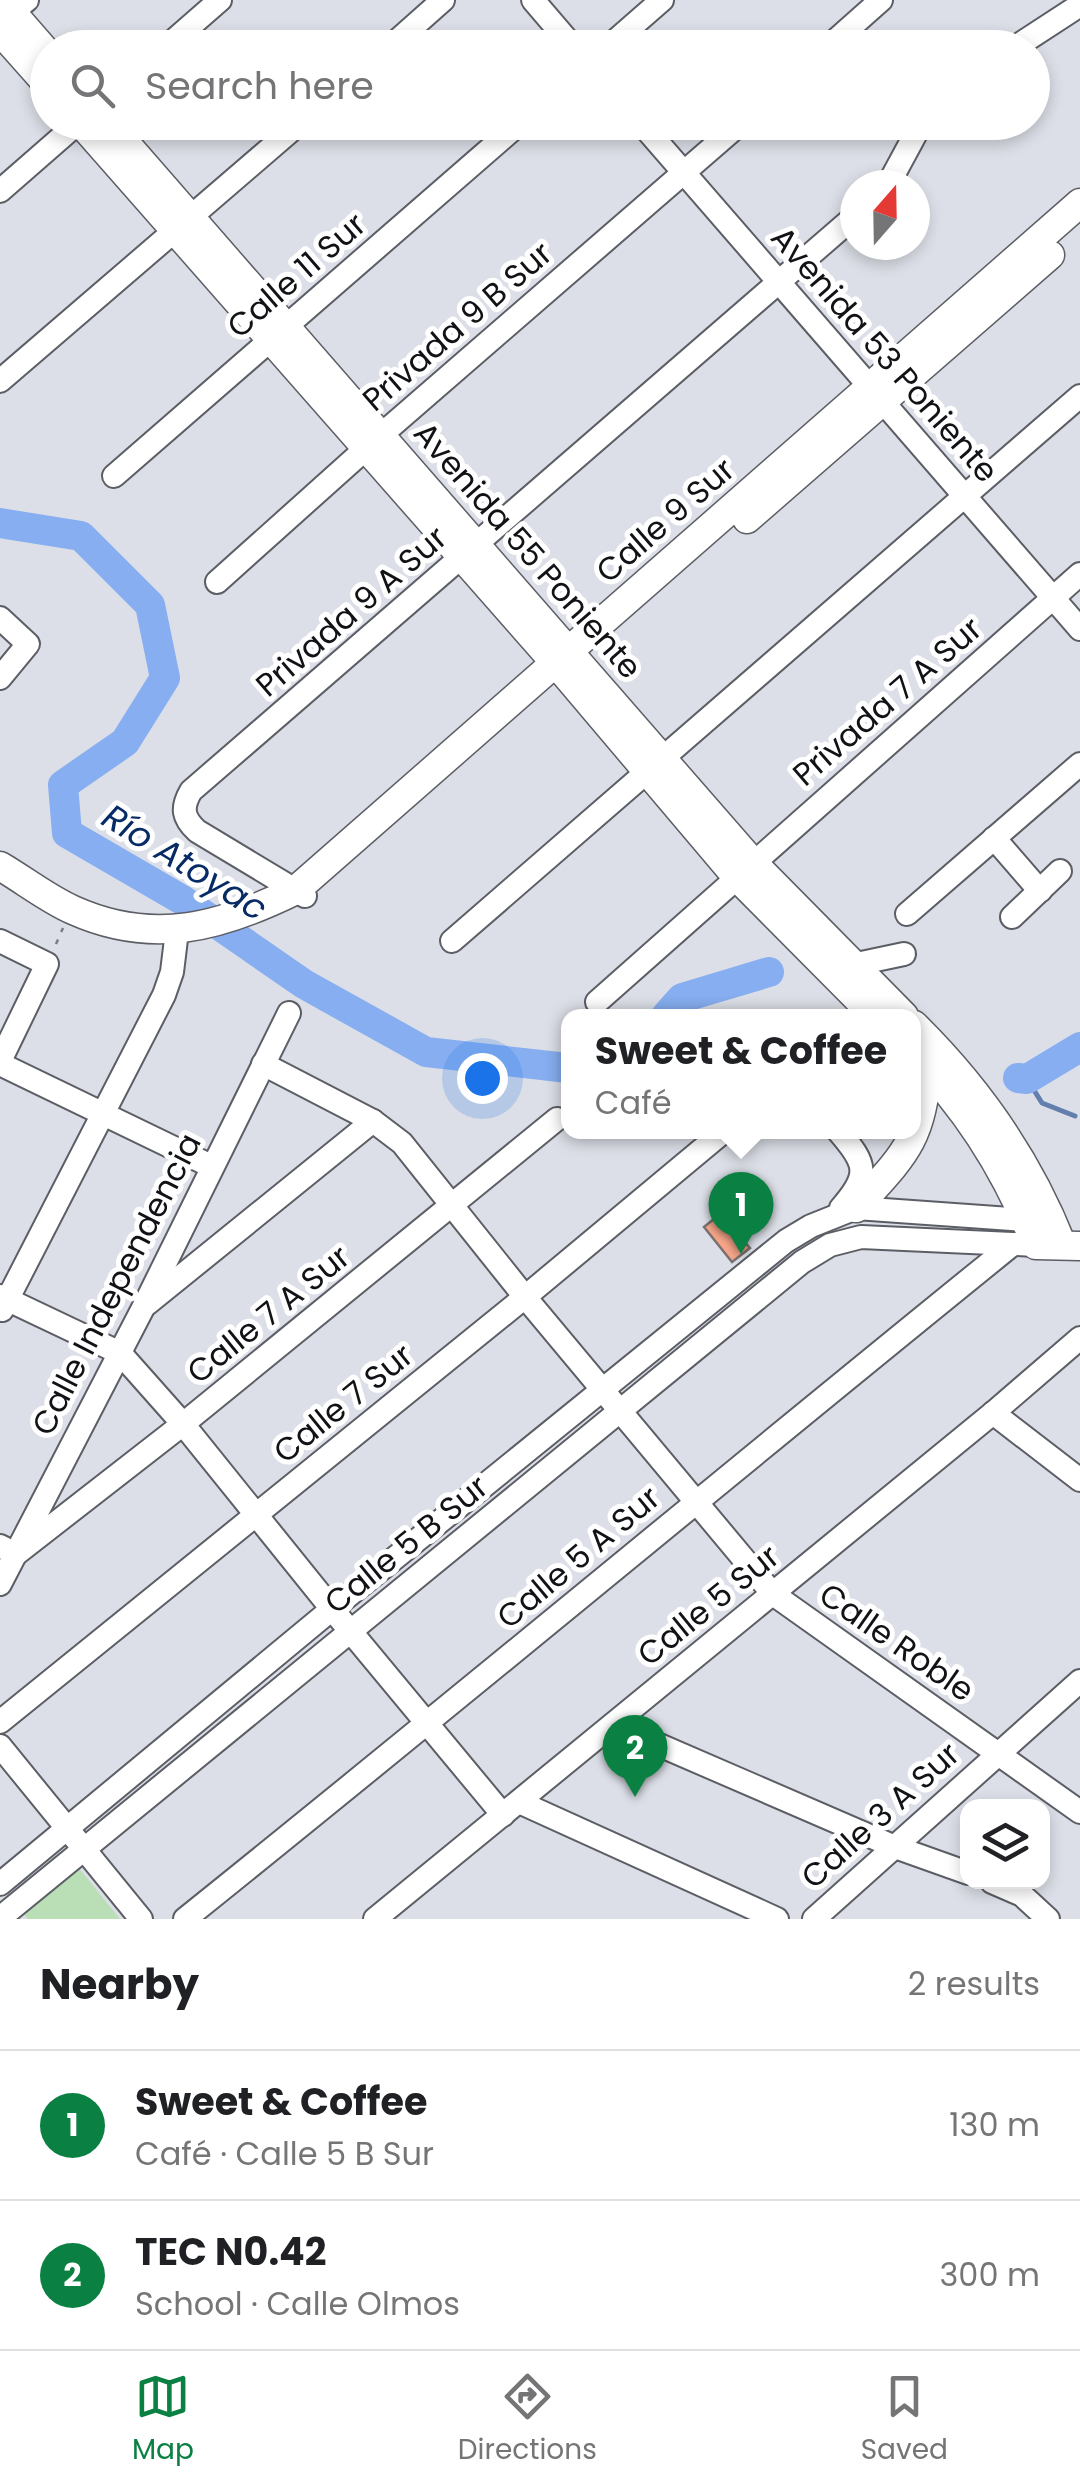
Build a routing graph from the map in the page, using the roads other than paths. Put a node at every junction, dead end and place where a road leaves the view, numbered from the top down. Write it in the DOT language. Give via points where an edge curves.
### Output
graph roads {
  1 [pos="220,0"];
  2 [pos="443,0"];
  3 [pos="533,0"];
  4 [pos="662,0"];
  5 [pos="881,0"];
  6 [pos="1080,6"];
  7 [pos="8,13"];
  8 [pos="186,30"];
  9 [pos="409,30"];
  10 [pos="559,30"];
  11 [pos="628,30"];
  12 [pos="847,30"];
  13 [pos="1042,30"];
  14 [pos="30,36"];
  15 [pos="30,53"];
  16 [pos="59,140"];
  17 [pos="98,140"];
  18 [pos="120,140"];
  19 [pos="281,140"];
  20 [pos="500,140"];
  21 [pos="656,140"];
  22 [pos="722,140"];
  23 [pos="912,140"];
  24 [pos="896,170"];
  25 [pos="684,173"];
  26 [pos="0,192"];
  27 [pos="1080,203"];
  28 [pos="182,223"];
  29 [pos="1080,228"];
  30 [pos="840,229"];
  31 [pos="778,281"];
  32 [pos="278,333"];
  33 [pos="0,381"];
  34 [pos="876,394"];
  35 [pos="1080,396"];
  36 [pos="373,441"];
  37 [pos="114,476"];
  38 [pos="965,497"];
  39 [pos="469,552"];
  40 [pos="1080,574"];
  41 [pos="217,582"];
  42 [pos="1053,598"];
  43 [pos="0,618"];
  44 [pos="1080,629"];
  45 [pos="568,663"];
  46 [pos="0,678"];
  47 [pos="1080,764"];
  48 [pos="656,766"];
  49 [pos="994,838"];
  50 [pos="0,866"];
  51 [pos="744,869"];
  52 [pos="1060,871"];
  53 [pos="0,882"];
  54 [pos="1040,890"];
  55 [pos="301,894"];
  56 [pos="907,914"];
  57 [pos="1012,917"];
  58 [pos="191,936"];
  59 [pos="452,940"];
  60 [pos="0,941"];
  61 [pos="904,954"];
  62 [pos="852,965"];
  63 [pos="597,1002"];
  64 [pos="868,1009"];
  65 [pos="897,1009"];
  66 [pos="289,1012"];
  67 [pos="921,1034"];
  68 [pos="0,1062"];
  69 [pos="921,1063"];
  70 [pos="263,1064"];
  71 [pos="921,1068"];
  72 [pos="103,1113"];
  73 [pos="921,1116"];
  74 [pos="557,1119"];
  75 [pos="374,1121"];
  76 [pos="715,1139"];
  77 [pos="846,1139"];
  78 [pos="913,1139"];
  79 [pos="211,1166"];
  80 [pos="452,1206"];
  81 [pos="846,1211"];
  82 [pos="1050,1235"];
  83 [pos="525,1296"];
  84 [pos="2,1303"];
  85 [pos="143,1308"];
  86 [pos="1080,1338"];
  87 [pos="120,1353"];
  88 [pos="603,1389"];
  89 [pos="621,1410"];
  90 [pos="993,1414"];
  91 [pos="183,1424"];
  92 [pos="1080,1480"];
  93 [pos="696,1501"];
  94 [pos="256,1516"];
  95 [pos="8,1550"];
  96 [pos="0,1584"];
  97 [pos="773,1594"];
  98 [pos="332,1610"];
  99 [pos="350,1632"];
  100 [pos="1080,1681"];
  101 [pos="0,1722"];
  102 [pos="613,1724"];
  103 [pos="428,1725"];
  104 [pos="0,1746"];
  105 [pos="998,1752"];
  106 [pos="511,1808"];
  107 [pos="1080,1812"];
  108 [pos="67,1827"];
  109 [pos="895,1847"];
  110 [pos="84,1848"];
  111 [pos="960,1869"];
  112 [pos="1008,1889"];
  113 [pos="8,1903"];
  114 [pos="141,1919"];
  115 [pos="185,1919"];
  116 [pos="375,1919"];
  117 [pos="776,1919"];
  118 [pos="814,1919"];
  119 [pos="1048,1919"];
  1 -- 8 [label="street"];
  2 -- 9 [label="street"];
  3 -- 10 [label="street"];
  4 -- 11 [label="street"];
  5 -- 12 [label="street"];
  6 -- 13 [label="street"];
  7 -- 14 [label="main road"];
  7 -- 15 [label="main road"];
  16 -- 26 [label="street"];
  17 -- 28 [label="main road, Avenida 55 Poniente"];
  18 -- 28 [label="main road, Avenida 55 Poniente"];
  19 -- 28 [label="street"];
  20 -- 32 [label="street, Calle 11 Sur"];
  21 -- 25 [label="street, Avenida 53 Poniente"];
  22 -- 25 [label="street, Privada 9 B Sur"];
  23 -- 24 [label="street"];
  25 -- 31 [label="street, Avenida 53 Poniente"];
  25 -- 36 [label="street, Privada 9 B Sur"];
  27 -- 34 [label="main road, Calle 9 Sur"];
  28 -- 32 [label="main road, Avenida 55 Poniente"];
  28 -- 33 [label="street"];
  29 -- 34 [label="main road, Calle 9 Sur"];
  30 -- 31 [label="street, Privada 9 A Sur"];
  31 -- 34 [label="street, Avenida 53 Poniente"];
  31 -- 39 [label="street, Privada 9 A Sur"];
  32 -- 36 [label="main road, Avenida 55 Poniente"];
  32 -- 37 [label="street, Calle 11 Sur"];
  34 -- 38 [label="street, Avenida 53 Poniente"];
  34 -- 45 [label="main road, Calle 9 Sur"];
  35 -- 38 [label="street"];
  36 -- 39 [label="main road, Avenida 55 Poniente"];
  36 -- 41 [label="street, Privada 9 B Sur"];
  38 -- 42 [label="street, Avenida 53 Poniente"];
  38 -- 48 [label="street"];
  39 -- 45 [label="main road, Avenida 55 Poniente"];
  39 -- 55 [label="street, Privada 9 A Sur" via="183,805 196,831"];
  40 -- 42 [label="street, Privada 7 A Sur"];
  42 -- 44 [label="street, Avenida 53 Poniente"];
  42 -- 51 [label="street, Privada 7 A Sur"];
  43 -- 46 [label="street" via="28,644"];
  45 -- 48 [label="main road, Avenida 55 Poniente"];
  45 -- 55 [label="main road, Calle 9 Sur"];
  47 -- 49 [label="street"];
  48 -- 51 [label="main road, Avenida 55 Poniente"];
  48 -- 59 [label="street"];
  49 -- 54 [label="street"];
  49 -- 56 [label="street"];
  50 -- 58 [label="main road" via="71,910 120,927"];
  51 -- 62 [label="main road, Avenida 55 Poniente"];
  51 -- 63 [label="street, Privada 7 A Sur"];
  51 -- 64 [label="main road, Avenida 55 Poniente"];
  52 -- 54 [label="street"];
  53 -- 58 [label="main road" via="65,922 119,940"];
  54 -- 57 [label="street"];
  55 -- 58 [label="main road, Calle 9 Sur"];
  58 -- 72 [label="street"];
  60 -- 68 [label="street" via="51,956"];
  61 -- 62 [label="street"];
  62 -- 65 [label="main road, Avenida 55 Poniente"];
  66 -- 70 [label="street, Calle Independencia"];
  67 -- 82 [label="main road" via="974,1091 1027,1170"];
  68 -- 72 [label="street"];
  69 -- 82 [label="main road"];
  70 -- 75 [label="street, Calle Roble"];
  70 -- 79 [label="street, Calle Independencia"];
  71 -- 73 [label="main road"];
  72 -- 79 [label="street"];
  72 -- 84 [label="street"];
  74 -- 80 [label="street, Calle 7 A Sur"];
  75 -- 80 [label="street, Calle Roble" via="402,1143"];
  75 -- 85 [label="street"];
  76 -- 83 [label="street, Calle 7 Sur"];
  77 -- 81 [label="street" via="863,1168"];
  78 -- 81 [label="main road"];
  79 -- 85 [label="street, Calle Independencia"];
  80 -- 83 [label="street, Calle Roble"];
  80 -- 91 [label="street, Calle 7 A Sur"];
  81 -- 82 [label="street"];
  81 -- 88 [label="street, Calle 5 B Sur" via="786,1242"];
  82 -- 89 [label="street, Calle 5 B Sur" via="861,1236 830,1245"];
  82 -- 93 [label="street, Calle 5 A Sur"];
  83 -- 88 [label="street, Calle Roble"];
  83 -- 94 [label="street, Calle 7 Sur"];
  84 -- 87 [label="street"];
  85 -- 87 [label="street, Calle Independencia"];
  86 -- 90 [label="street, Calle 5 Sur"];
  87 -- 91 [label="street"];
  87 -- 95 [label="street, Calle Independencia"];
  88 -- 89 [label="street, Calle Roble"];
  88 -- 98 [label="street, Calle 5 B Sur"];
  89 -- 93 [label="street, Calle Roble"];
  89 -- 99 [label="street, Calle 5 B Sur"];
  90 -- 92 [label="street"];
  90 -- 97 [label="street, Calle 5 Sur"];
  91 -- 94 [label="street"];
  91 -- 95 [label="street, Calle 7 A Sur"];
  93 -- 97 [label="street, Calle Roble"];
  93 -- 103 [label="street, Calle 5 A Sur"];
  94 -- 98 [label="street"];
  94 -- 101 [label="street, Calle 7 Sur"];
  95 -- 96 [label="street, Calle Independencia"];
  97 -- 102 [label="street, Calle 5 Sur"];
  97 -- 105 [label="street, Calle Roble"];
  98 -- 99 [label="street"];
  98 -- 108 [label="street, Calle 5 B Sur"];
  99 -- 103 [label="street"];
  99 -- 110 [label="street, Calle 5 B Sur"];
  100 -- 105 [label="street, Calle 3 A Sur"];
  102 -- 106 [label="street, Calle 5 Sur"];
  102 -- 109 [label="street"];
  103 -- 106 [label="street"];
  103 -- 115 [label="street, Calle 5 A Sur"];
  104 -- 108 [label="street"];
  105 -- 107 [label="street, Calle Roble"];
  105 -- 109 [label="street, Calle 3 A Sur"];
  106 -- 116 [label="street, Calle 5 Sur"];
  106 -- 117 [label="street"];
  108 -- 110 [label="street"];
  108 -- 113 [label="street, Calle 5 B Sur"];
  109 -- 111 [label="street"];
  109 -- 118 [label="street, Calle 3 A Sur"];
  110 -- 113 [label="street, Calle 5 B Sur"];
  110 -- 114 [label="street"];
  112 -- 119 [label="street"];
}
